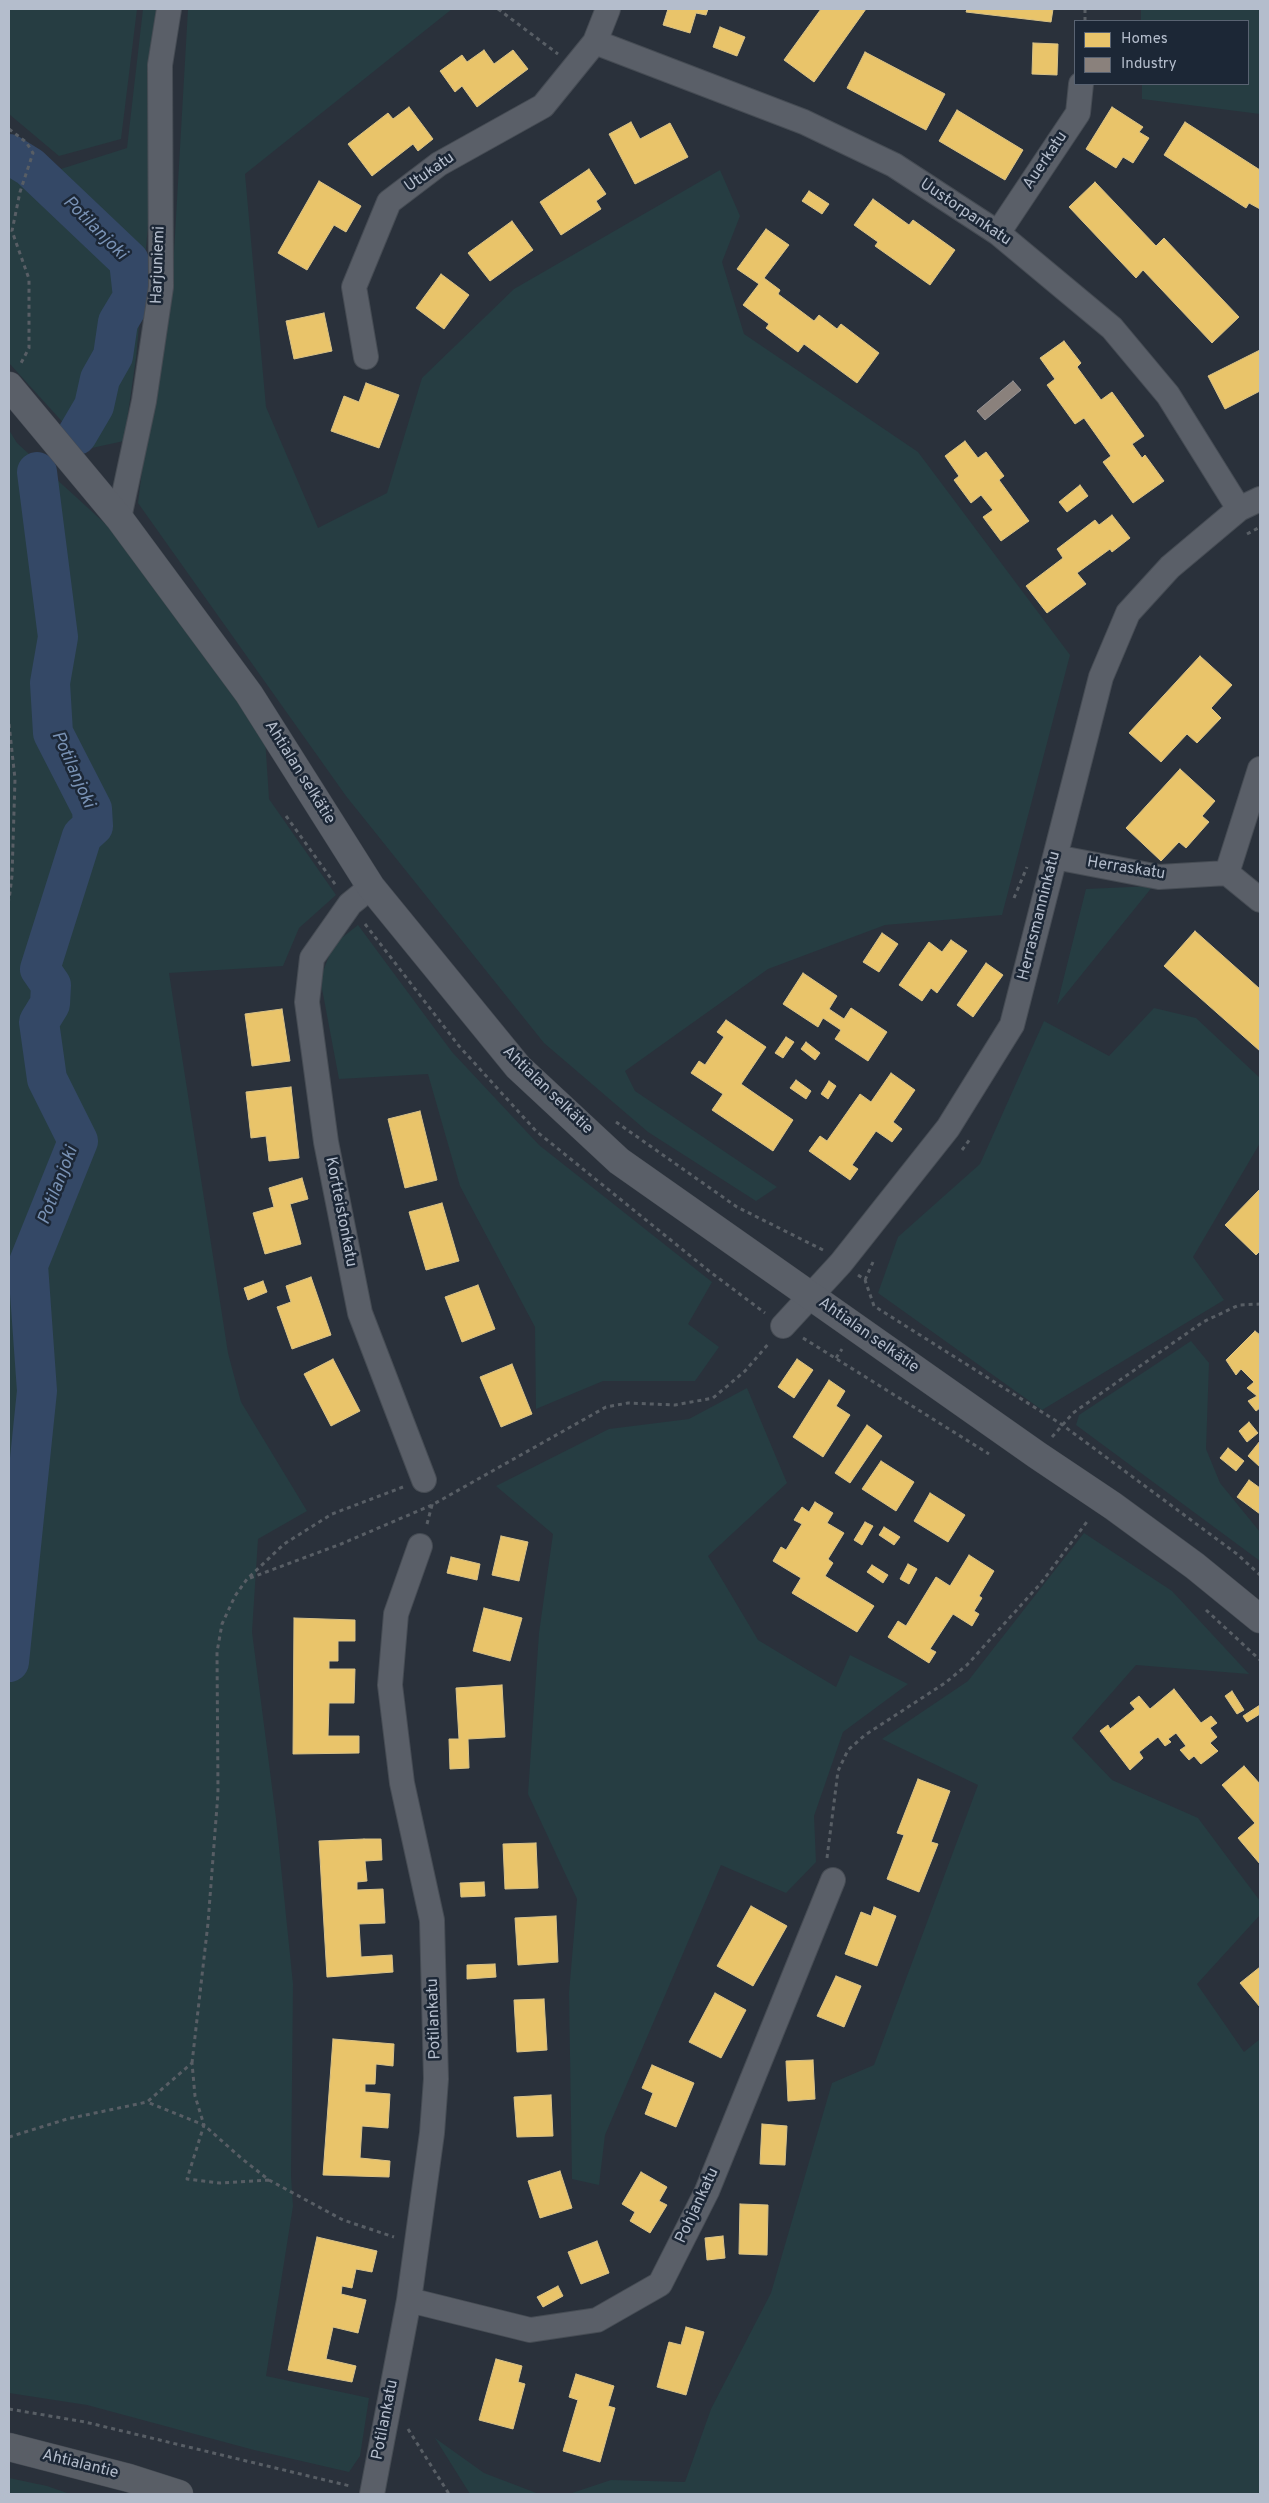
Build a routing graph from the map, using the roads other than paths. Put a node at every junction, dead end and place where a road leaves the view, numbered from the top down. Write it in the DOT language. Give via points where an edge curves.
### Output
graph roads {
  1 [pos="169,9"];
  2 [pos="608,9"];
  3 [pos="595,42"];
  4 [pos="1081,85"];
  5 [pos="998,233"];
  6 [pos="366,357"];
  7 [pos="9,386"];
  8 [pos="1260,499"];
  9 [pos="1239,509"];
  10 [pos="119,518"];
  11 [pos="1260,769"];
  12 [pos="1055,857"];
  13 [pos="1227,873"];
  14 [pos="371,886"];
  15 [pos="1260,900"];
  16 [pos="812,1296"];
  17 [pos="783,1326"];
  18 [pos="424,1480"];
  19 [pos="420,1546"];
  20 [pos="1260,1620"];
  21 [pos="833,1880"];
  22 [pos="409,2300"];
  23 [pos="9,2447"];
  24 [pos="129,2486"];
  25 [pos="372,2493"];
  26 [pos="179,2494"];
  1 -- 10 [label="street, Harjuniemi" via="160,65 161,287 144,401"];
  2 -- 3 [label="street, Utukatu"];
  3 -- 5 [label="street, Uustorpankatu" via="804,122 894,165"];
  3 -- 6 [label="street, Utukatu" via="543,106 439,164 389,202 354,287"];
  4 -- 5 [label="street, Auerkatu" via="1078,113"];
  5 -- 9 [label="street, Uustorpankatu" via="1112,328 1168,395"];
  7 -- 10 [label="street, Ahtialan selkätie"];
  8 -- 9 [label="street, Herrasmanninkatu"];
  9 -- 12 [label="street, Herrasmanninkatu" via="1170,567 1128,613 1101,677"];
  10 -- 14 [label="street, Ahtialan selkätie" via="249,694"];
  11 -- 13 [label="street"];
  12 -- 13 [label="street, Herraskatu" via="1159,877"];
  12 -- 16 [label="street, Herrasmanninkatu" via="1012,1025 948,1128 842,1263"];
  13 -- 15 [label="street"];
  14 -- 16 [label="street, Ahtialan selkätie" via="525,1074 619,1161"];
  14 -- 18 [label="street, Kortteistonkatu" via="350,904 312,958 307,1002 326,1142 360,1313"];
  16 -- 17 [label="street, Herrasmanninkatu"];
  16 -- 20 [label="street, Ahtialan selkätie" via="1113,1506 1195,1566"];
  19 -- 22 [label="street, Potilankatu" via="396,1614 390,1685 402,1783 432,1920 436,2079"];
  21 -- 22 [label="street, Pohjankatu" via="707,2192 660,2284 597,2320 530,2330"];
  22 -- 25 [label="street, Potilankatu"];
  23 -- 24 [label="main road, Ahtialantie"];
  24 -- 26 [label="main road, Ahtialantie"];
}
